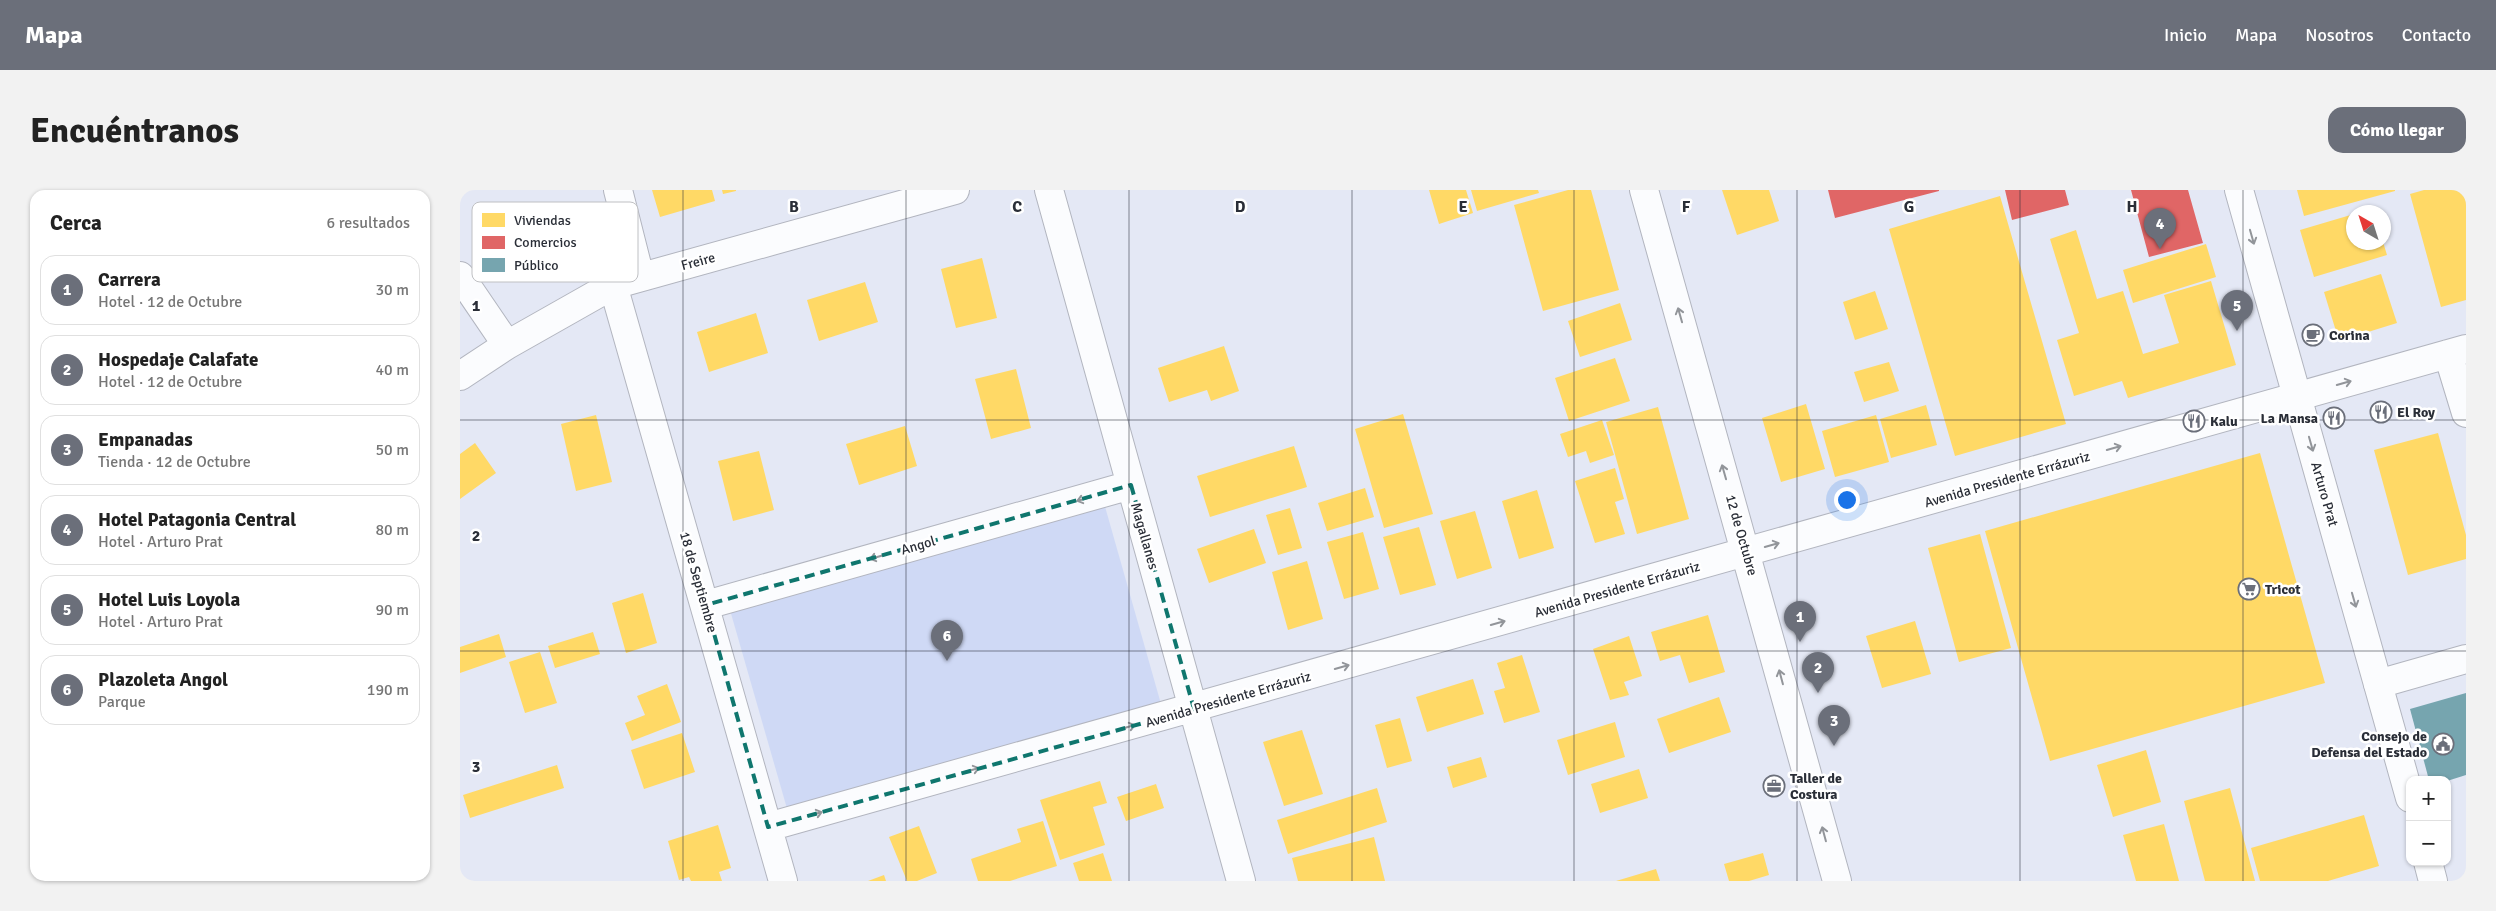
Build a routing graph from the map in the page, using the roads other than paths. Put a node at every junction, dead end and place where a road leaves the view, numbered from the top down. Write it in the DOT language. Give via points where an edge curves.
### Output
graph roads {
  1 [pos="955,190"];
  2 [pos="1049,190"];
  3 [pos="1644,190"];
  4 [pos="2238,190"];
  5 [pos="638,269"];
  6 [pos="460,276"];
  7 [pos="640,277"];
  8 [pos="621,282"];
  9 [pos="614,284"];
  10 [pos="507,345"];
  11 [pos="2457,351"];
  12 [pos="460,376"];
  13 [pos="2297,396"];
  14 [pos="2466,413"];
  15 [pos="1131,486"];
  16 [pos="1747,552"];
  17 [pos="706,605"];
  18 [pos="2466,660"];
  19 [pos="2378,684"];
  20 [pos="1194,709"];
  21 [pos="2406,784"];
  22 [pos="768,827"];
  23 [pos="2429,866"];
  24 [pos="784,881"];
  25 [pos="1241,881"];
  26 [pos="1837,881"];
  27 [pos="2433,881"];
  1 -- 7 [label="street, Freire"];
  2 -- 15 [label="street, Magallanes"];
  16 -- 3 [label="street, 12 de Octubre, one-way"];
  4 -- 13 [label="street, Arturo Prat, one-way"];
  5 -- 7 [label="street"];
  6 -- 10 [label="street"];
  8 -- 9 [label="street, Freire"];
  9 -- 10 [label="street, Freire"];
  9 -- 17 [label="street, 18 de Septiembre"];
  10 -- 12 [label="street, Freire"];
  13 -- 11 [label="street, Avenida Presidente Errázuriz, one-way"];
  11 -- 14 [label="street"];
  16 -- 13 [label="street, Avenida Presidente Errázuriz, one-way"];
  13 -- 19 [label="street, Arturo Prat, one-way"];
  15 -- 17 [label="street, Angol, one-way"];
  15 -- 20 [label="street, Magallanes"];
  20 -- 16 [label="street, Avenida Presidente Errázuriz, one-way"];
  26 -- 16 [label="street, 12 de Octubre, one-way"];
  17 -- 22 [label="street, 18 de Septiembre"];
  18 -- 19 [label="street"];
  19 -- 21 [label="street, Arturo Prat"];
  22 -- 20 [label="street, Avenida Presidente Errázuriz, one-way"];
  20 -- 25 [label="street, Magallanes"];
  22 -- 24 [label="street, 18 de Septiembre"];
  23 -- 27 [label="street"];
}
